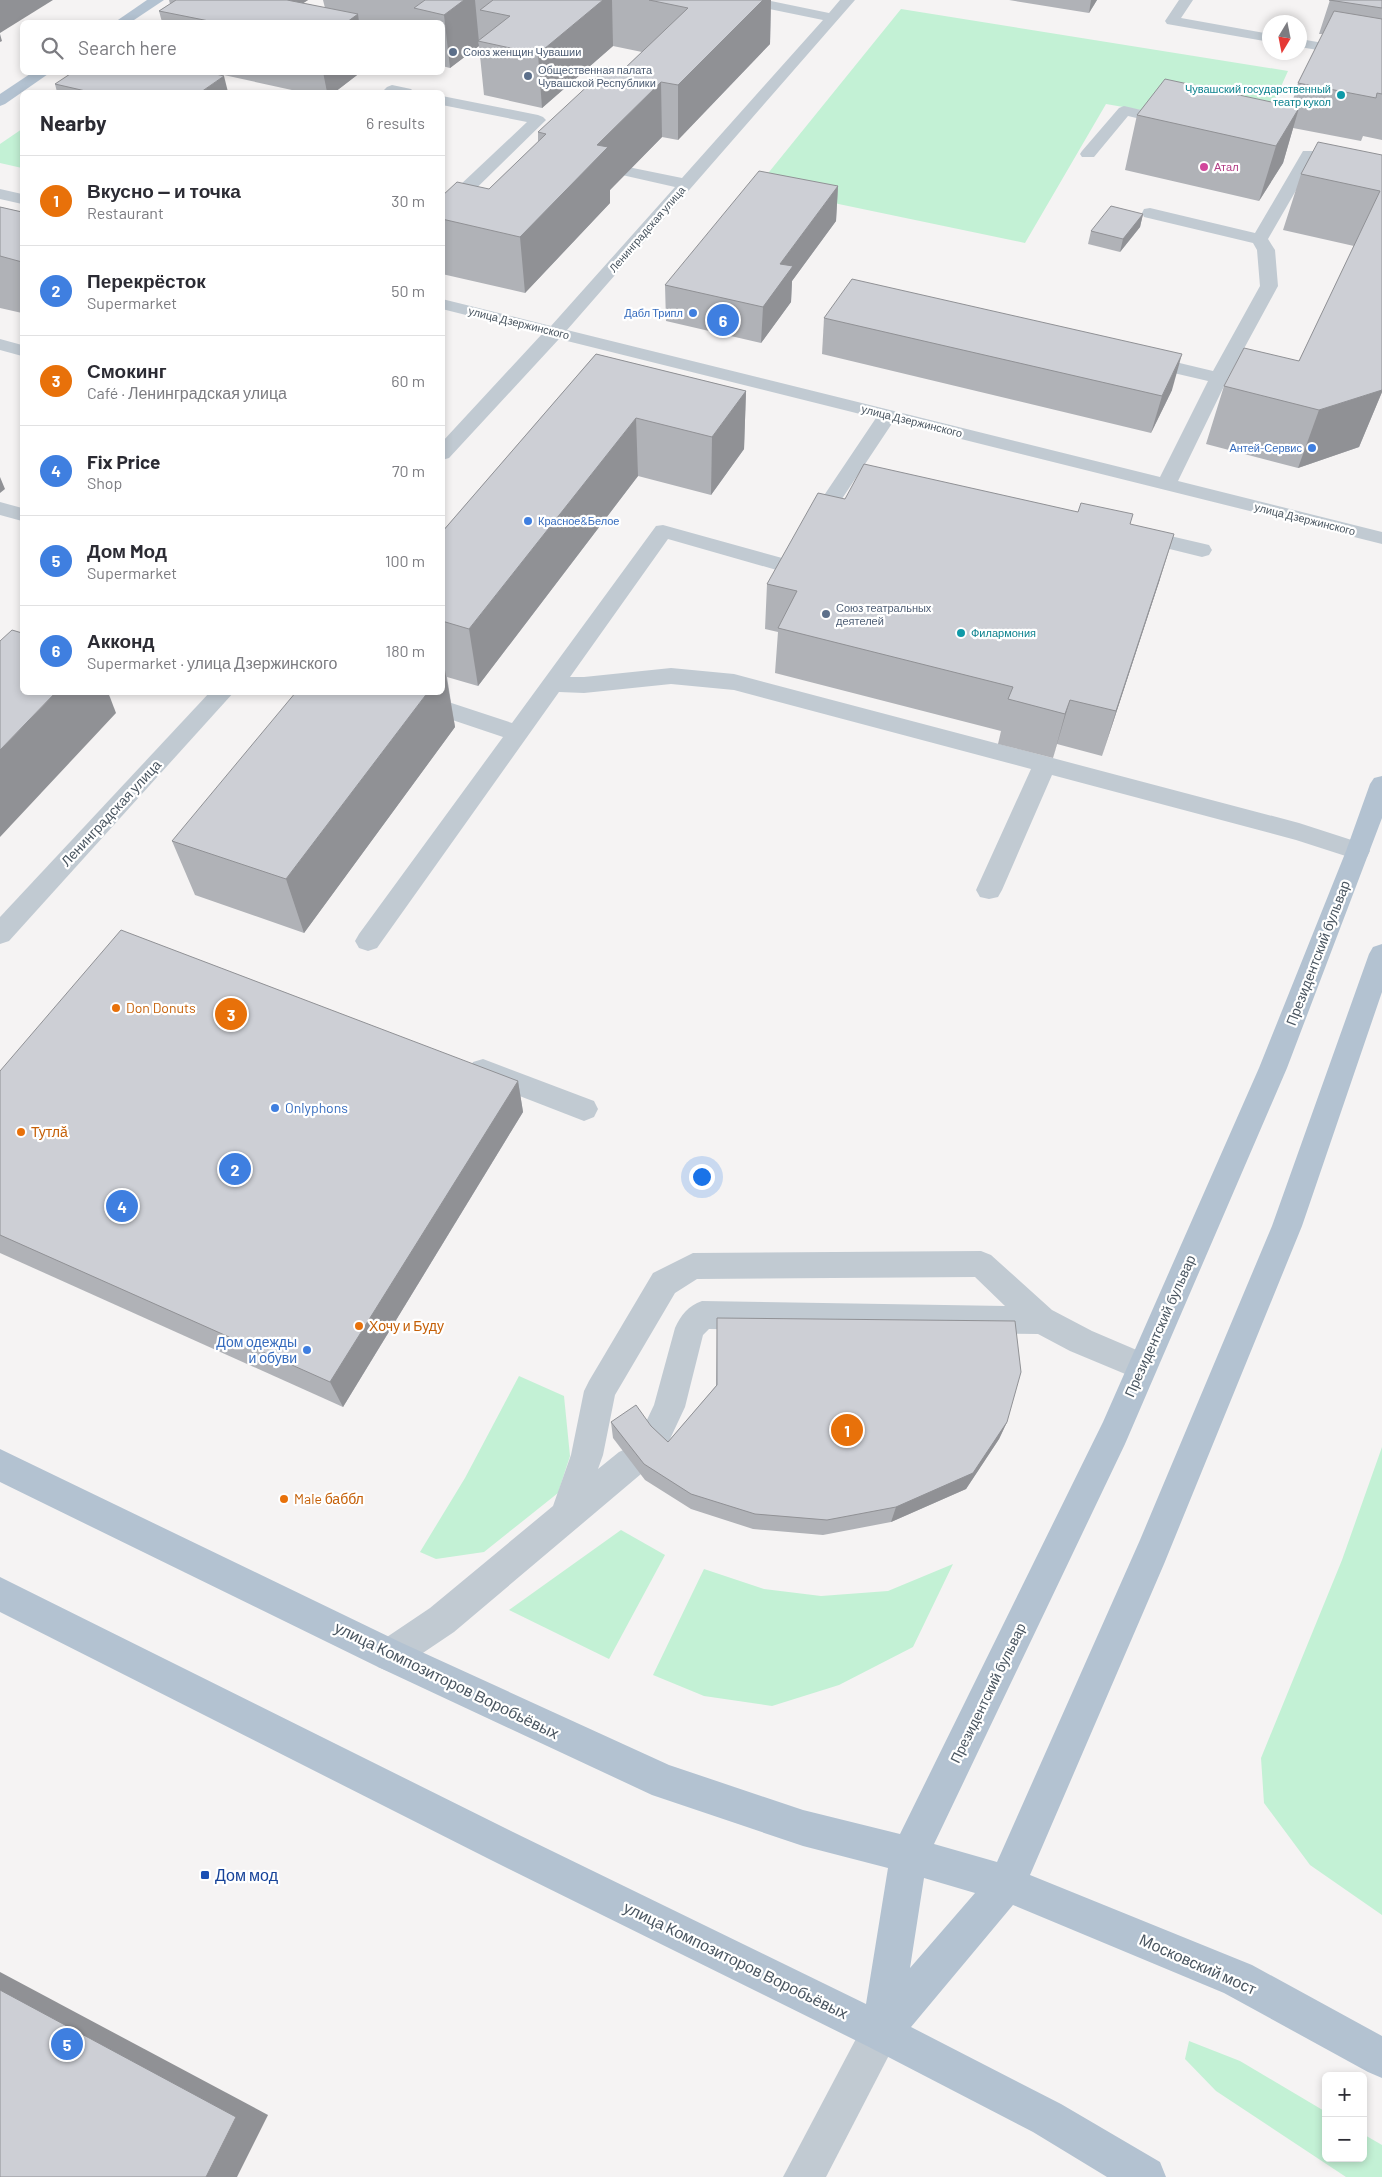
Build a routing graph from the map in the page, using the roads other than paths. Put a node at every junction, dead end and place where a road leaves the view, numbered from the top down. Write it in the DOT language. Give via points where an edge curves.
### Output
graph roads {
  1 [pos="157,0"];
  2 [pos="745,0"];
  3 [pos="848,0"];
  4 [pos="1186,0"];
  5 [pos="833,18"];
  6 [pos="125,20"];
  7 [pos="1262,37"];
  8 [pos="1307,44"];
  9 [pos="1382,57"];
  10 [pos="39,75"];
  11 [pos="0,101"];
  12 [pos="445,101"];
  13 [pos="1192,126"];
  14 [pos="509,147"];
  15 [pos="1290,149"];
  16 [pos="527,151"];
  17 [pos="1088,154"];
  18 [pos="1309,154"];
  19 [pos="1327,158"];
  20 [pos="628,172"];
  21 [pos="686,184"];
  22 [pos="0,194"];
  23 [pos="20,199"];
  24 [pos="445,207"];
  25 [pos="1150,213"];
  26 [pos="1260,239"];
  27 [pos="445,305"];
  28 [pos="555,332"];
  29 [pos="0,344"];
  30 [pos="20,350"];
  31 [pos="1123,355"];
  32 [pos="1219,378"];
  33 [pos="888,415"];
  34 [pos="445,451"];
  35 [pos="1166,485"];
  36 [pos="0,508"];
  37 [pos="20,514"];
  38 [pos="1116,529"];
  39 [pos="1382,538"];
  40 [pos="1202,550"];
  41 [pos="552,684"];
  42 [pos="218,695"];
  43 [pos="401,695"];
  44 [pos="517,732"];
  45 [pos="1045,765"];
  46 [pos="1382,784"];
  47 [pos="1358,851"];
  48 [pos="989,890"];
  49 [pos="0,934"];
  50 [pos="368,941"];
  51 [pos="1382,954"];
  52 [pos="456,1059"];
  53 [pos="584,1109"];
  54 [pos="1041,1320"];
  55 [pos="1142,1367"];
  56 [pos="0,1465"];
  57 [pos="565,1518"];
  58 [pos="0,1594"];
  59 [pos="390,1655"];
  60 [pos="909,1855"];
  61 [pos="1007,1884"];
  62 [pos="881,2032"];
  63 [pos="1382,2058"];
  64 [pos="804,2177"];
  65 [pos="1145,2177"];
  1 -- 6 [label="main road"];
  2 -- 5 [label="street"];
  3 -- 5 [label="street, Ленинградская улица"];
  4 -- 7 [label="street" via="1172,21"];
  5 -- 21 [label="street, Ленинградская улица"];
  8 -- 9 [label="street"];
  10 -- 11 [label="main road"];
  12 -- 14 [label="street" via="538,120"];
  13 -- 17 [label="street" via="1124,110"];
  14 -- 16 [label="street"];
  14 -- 24 [label="street"];
  15 -- 18 [label="street"];
  18 -- 19 [label="street"];
  18 -- 26 [label="street"];
  20 -- 21 [label="street"];
  21 -- 28 [label="street, Ленинградская улица"];
  22 -- 23 [label="street"];
  25 -- 26 [label="street"];
  26 -- 32 [label="street" via="1266,250 1269,286"];
  27 -- 28 [label="street, улица Дзержинского"];
  28 -- 33 [label="street, улица Дзержинского"];
  28 -- 34 [label="street, Ленинградская улица"];
  29 -- 30 [label="street"];
  31 -- 32 [label="street"];
  32 -- 35 [label="street"];
  33 -- 35 [label="street, улица Дзержинского"];
  33 -- 41 [label="street" via="865,466 786,566 663,532"];
  35 -- 39 [label="street, улица Дзержинского"];
  36 -- 37 [label="street"];
  38 -- 40 [label="street"];
  41 -- 44 [label="street"];
  41 -- 45 [label="street" via="584,685 671,676 734,682"];
  42 -- 49 [label="street, Ленинградская улица"];
  43 -- 44 [label="street"];
  44 -- 50 [label="street"];
  45 -- 47 [label="street"];
  45 -- 48 [label="street"];
  46 -- 47 [label="main road, Президентский бульвар"];
  47 -- 55 [label="main road, Президентский бульвар" via="1273,1068"];
  51 -- 61 [label="main road" via="1287,1226 1152,1552"];
  52 -- 53 [label="street"];
  54 -- 55 [label="street"];
  54 -- 57 [label="street" via="702,1315 690,1328 669,1407 641,1453"];
  54 -- 57 [label="street" via="981,1264 693,1266 664,1284 600,1391 587,1455"];
  55 -- 60 [label="main road, Президентский бульвар" via="1114,1434"];
  56 -- 59 [label="main road, улица Композиторов Воробьёвых"];
  57 -- 59 [label="street" via="442,1620"];
  58 -- 62 [label="main road, улица Композиторов Воробьёвых"];
  59 -- 60 [label="main road, улица Композиторов Воробьёвых" via="665,1782 803,1828"];
  60 -- 61 [label="main road, улица Композиторов Воробьёвых"];
  60 -- 62 [label="main road, Президентский бульвар"];
  61 -- 62 [label="main road"];
  61 -- 63 [label="main road, Московский мост" via="1238,1980"];
  62 -- 64 [label="street"];
  62 -- 65 [label="main road" via="1047,2118"];
}
